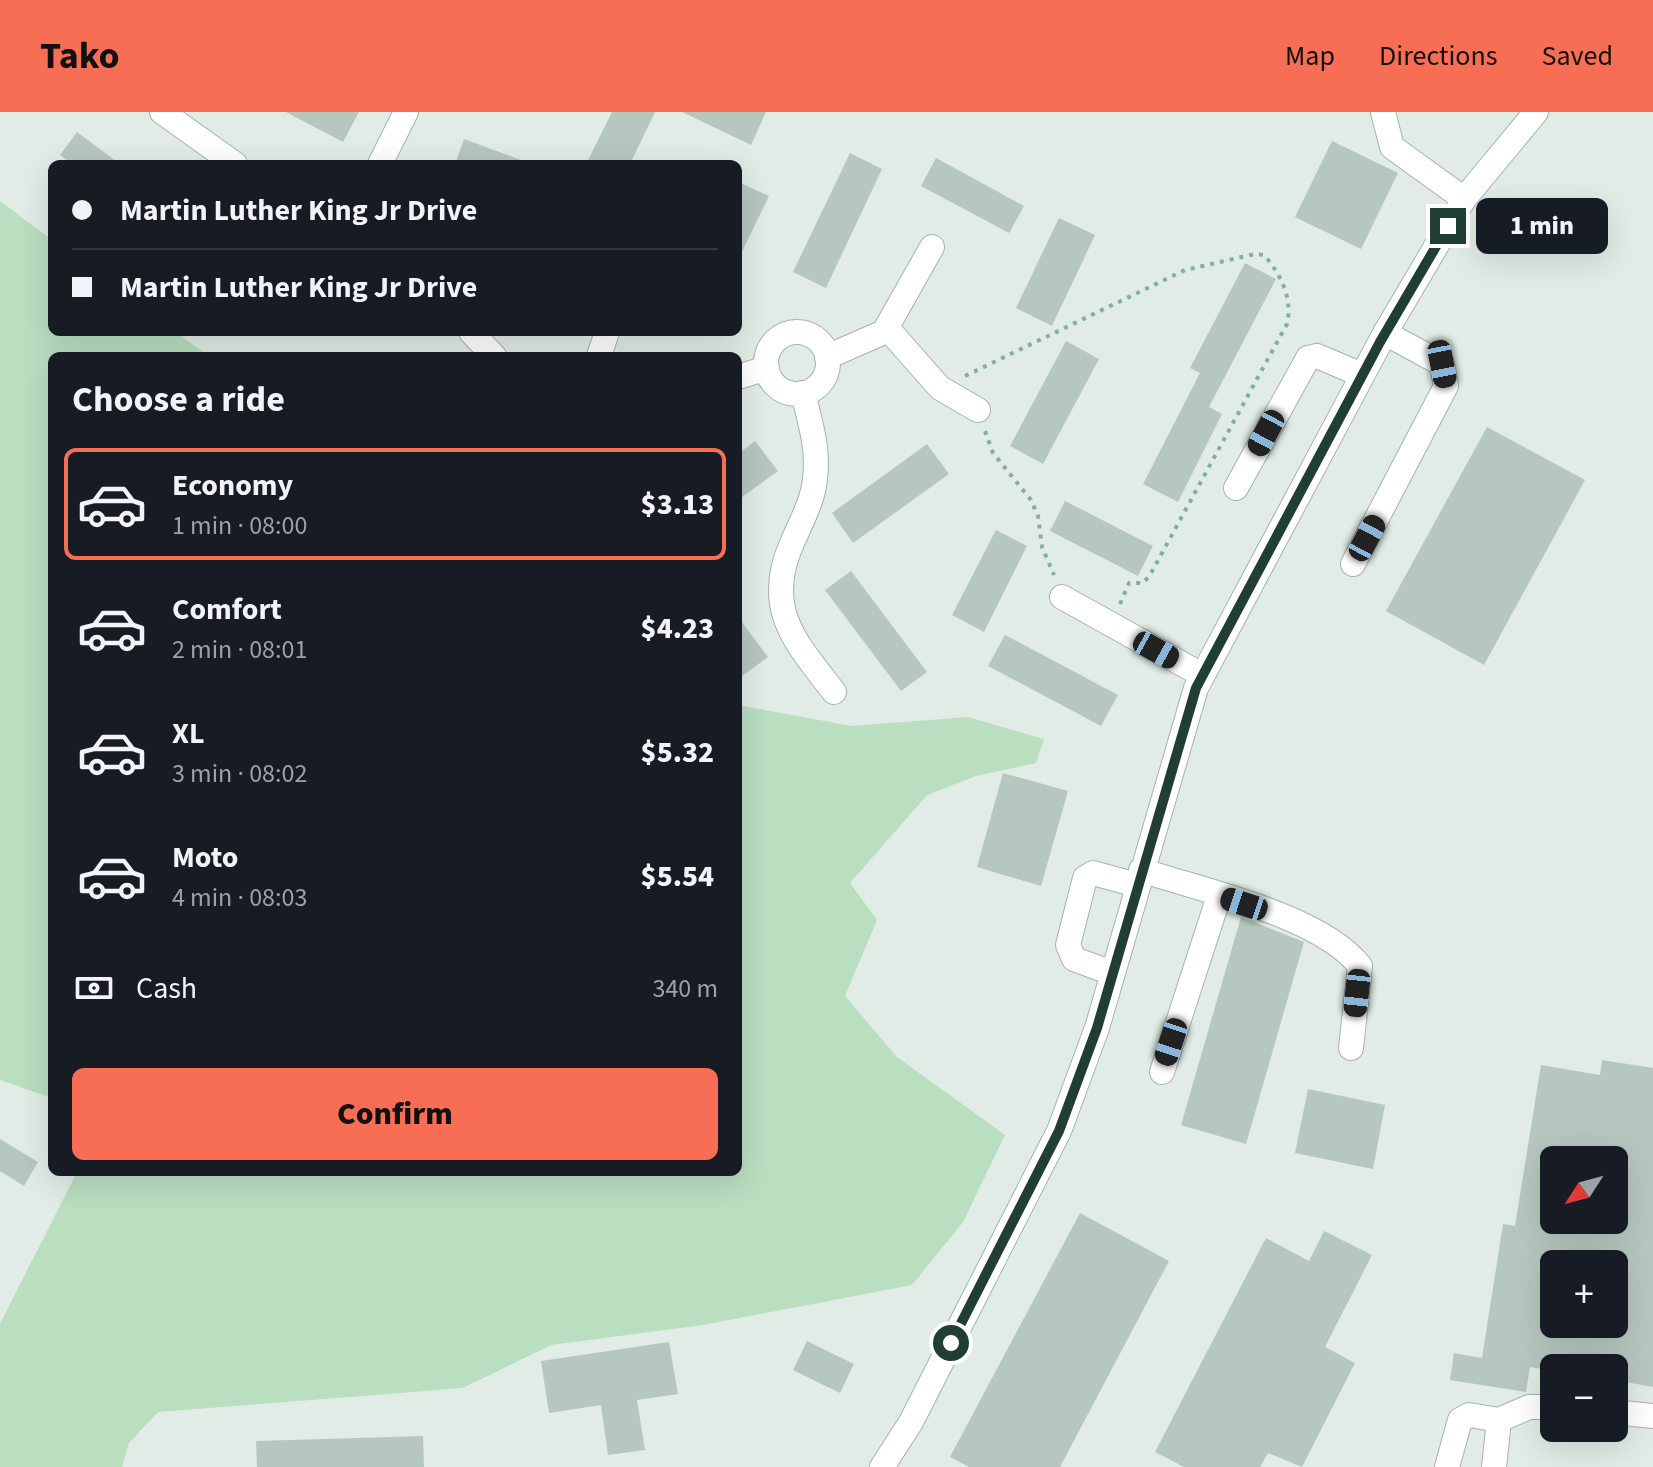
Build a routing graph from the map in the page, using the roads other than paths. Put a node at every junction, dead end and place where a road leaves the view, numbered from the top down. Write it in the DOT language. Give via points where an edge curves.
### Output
graph roads {
  1 [pos="162,112"];
  2 [pos="406,112"];
  3 [pos="1383,112"];
  4 [pos="1535,112"];
  5 [pos="229,160"];
  6 [pos="382,160"];
  7 [pos="1464,199"];
  8 [pos="932,247"];
  9 [pos="887,328"];
  10 [pos="1385,333"];
  11 [pos="475,336"];
  12 [pos="490,352"];
  13 [pos="827,357"];
  14 [pos="767,368"];
  15 [pos="1362,375"];
  16 [pos="742,376"];
  17 [pos="803,393"];
  18 [pos="978,410"];
  19 [pos="1236,488"];
  20 [pos="1353,564"];
  21 [pos="1062,597"];
  22 [pos="1202,675"];
  23 [pos="834,692"];
  24 [pos="1139,878"];
  25 [pos="1219,896"];
  26 [pos="1112,973"];
  27 [pos="1351,1048"];
  28 [pos="1162,1072"];
  29 [pos="1540,1407"];
  30 [pos="1628,1413"];
  31 [pos="1653,1416"];
  32 [pos="1499,1420"];
  33 [pos="882,1467"];
  34 [pos="1447,1467"];
  35 [pos="1494,1467"];
  1 -- 5 [label="street"];
  2 -- 6 [label="street"];
  3 -- 7 [label="street" via="1392,147"];
  4 -- 7 [label="street"];
  7 -- 10 [label="street"];
  8 -- 9 [label="street"];
  9 -- 13 [label="street"];
  9 -- 18 [label="street" via="940,388"];
  10 -- 15 [label="street"];
  10 -- 20 [label="street" via="1442,364 1446,386"];
  11 -- 12 [label="street"];
  13 -- 14 [label="street" via="817,339 797,332 777,339"];
  13 -- 17 [label="street" via="820,384"];
  14 -- 16 [label="street"];
  14 -- 17 [label="street" via="784,391"];
  15 -- 19 [label="street" via="1317,356 1308,358"];
  15 -- 22 [label="street"];
  17 -- 23 [label="street" via="817,451 815,480 779,588 791,637"];
  21 -- 22 [label="street"];
  22 -- 24 [label="street"];
  24 -- 25 [label="street"];
  24 -- 26 [label="street"];
  24 -- 26 [label="street" via="1093,873 1085,878 1068,945 1074,959"];
  25 -- 27 [label="street" via="1293,920 1346,948 1360,966"];
  25 -- 28 [label="street"];
  26 -- 33 [label="street" via="1059,1131 911,1422"];
  29 -- 32 [label="street"];
  30 -- 31 [label="street"];
  32 -- 34 [label="street" via="1469,1415 1460,1420"];
  32 -- 35 [label="street"];
}
